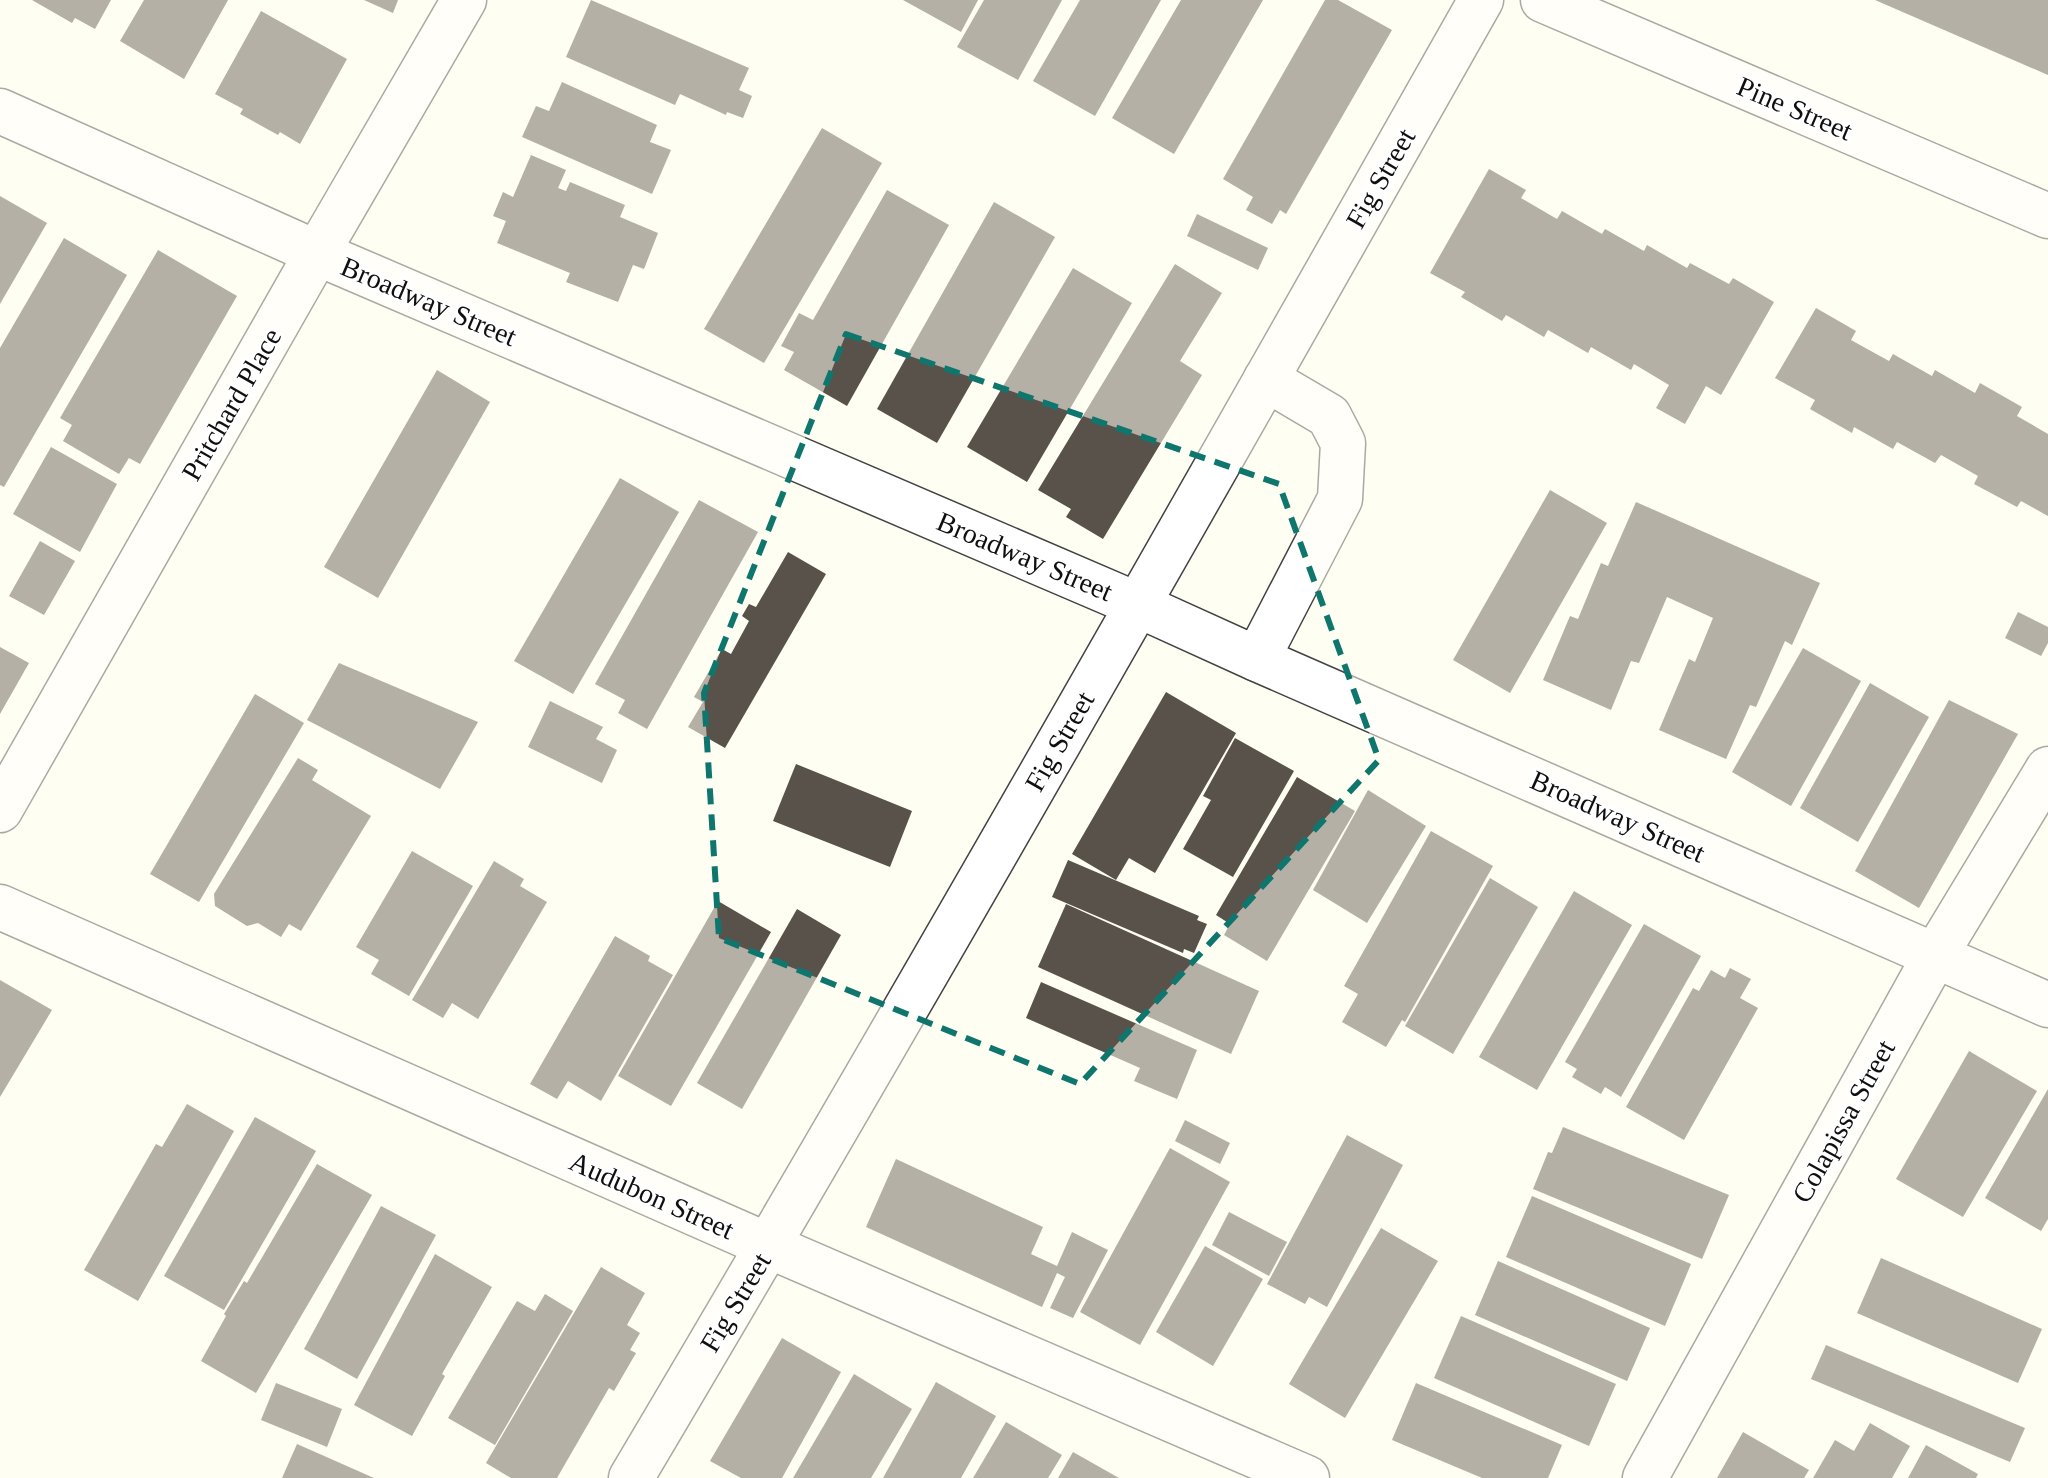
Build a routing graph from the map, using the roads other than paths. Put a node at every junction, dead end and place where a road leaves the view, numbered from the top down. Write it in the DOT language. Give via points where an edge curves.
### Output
graph roads {
  1 [pos="464,0"];
  2 [pos="1481,0"];
  3 [pos="1543,0"];
  4 [pos="0,111"];
  5 [pos="2048,216"];
  6 [pos="317,253"];
  7 [pos="1266,379"];
  8 [pos="1138,605"];
  9 [pos="1257,659"];
  10 [pos="2048,769"];
  11 [pos="0,810"];
  12 [pos="0,907"];
  13 [pos="1936,954"];
  14 [pos="2048,1005"];
  15 [pos="769,1246"];
  16 [pos="631,1478"];
  17 [pos="1307,1478"];
  18 [pos="1645,1478"];
  1 -- 6 [label="street, Pritchard Place"];
  2 -- 7 [label="street, Fig Street"];
  3 -- 5 [label="street, Pine Street"];
  4 -- 6 [label="street, Broadway Street"];
  6 -- 8 [label="street, Broadway Street"];
  6 -- 11 [label="street, Pritchard Place"];
  7 -- 8 [label="street, Fig Street"];
  7 -- 9 [label="street" via="1329,416 1343,443 1340,499"];
  8 -- 9 [label="street, Broadway Street"];
  8 -- 15 [label="street, Fig Street"];
  9 -- 13 [label="street, Broadway Street"];
  10 -- 13 [label="street, Colapissa Street"];
  12 -- 15 [label="street, Audubon Street"];
  13 -- 14 [label="street, Broadway Street"];
  13 -- 18 [label="street, Colapissa Street"];
  15 -- 16 [label="street, Fig Street"];
  15 -- 17 [label="street, Audubon Street"];
}
